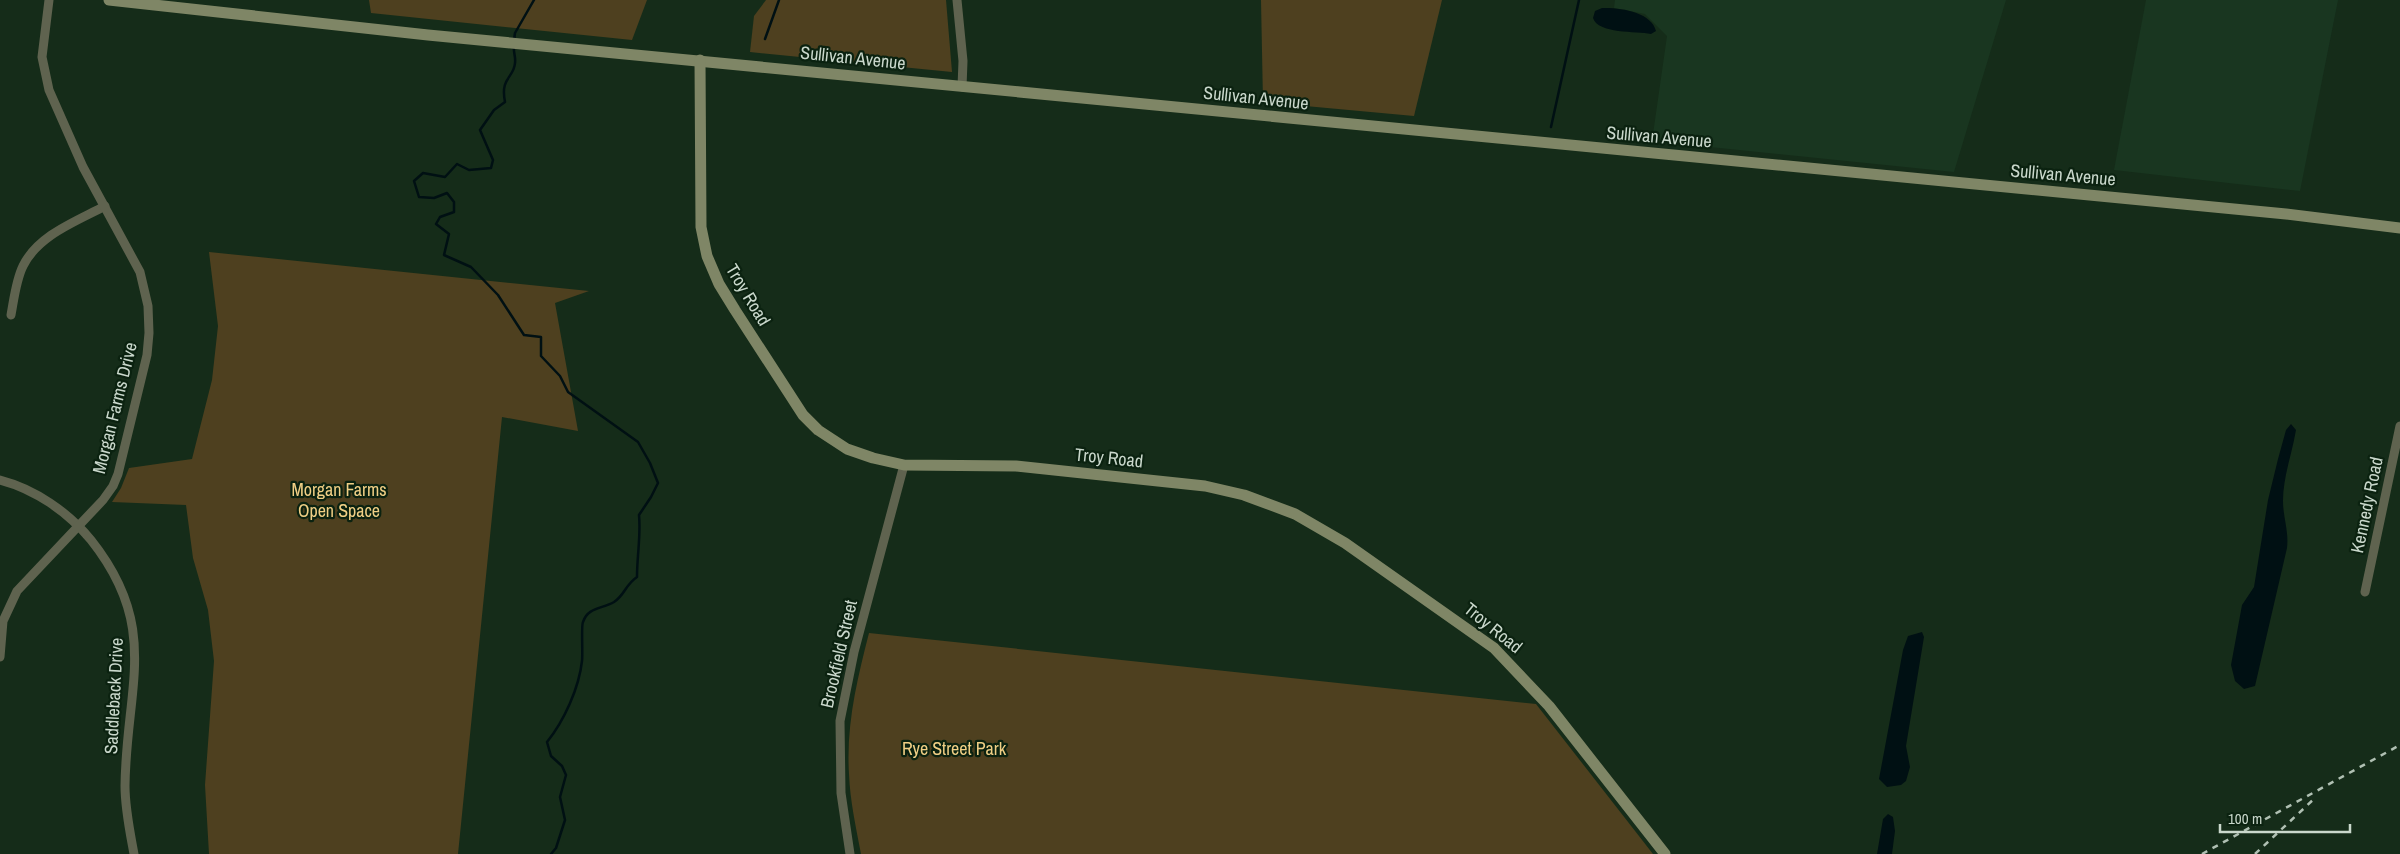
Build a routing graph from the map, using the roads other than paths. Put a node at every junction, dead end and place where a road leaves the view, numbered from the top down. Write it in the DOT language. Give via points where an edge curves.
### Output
graph roads {
  1 [pos="49,0"];
  2 [pos="109,0"];
  3 [pos="957,0"];
  4 [pos="700,60"];
  5 [pos="962,87"];
  6 [pos="105,206"];
  7 [pos="2400,228"];
  8 [pos="11,315"];
  9 [pos="2400,426"];
  10 [pos="904,465"];
  11 [pos="0,480"];
  12 [pos="78,524"];
  13 [pos="2365,592"];
  14 [pos="0,657"];
  15 [pos="134,854"];
  16 [pos="850,854"];
  17 [pos="1665,854"];
  1 -- 6 [label="street, Morgan Farms Drive" via="42,57 49,90 83,167"];
  2 -- 4 [label="main road, Sullivan Avenue"];
  3 -- 5 [label="street"];
  4 -- 5 [label="main road, Sullivan Avenue"];
  4 -- 10 [label="main road, Troy Road" via="701,227 707,256 719,284 803,416 847,449"];
  5 -- 7 [label="main road, Sullivan Avenue" via="2276,213"];
  6 -- 8 [label="street" via="54,234 32,253 24,266"];
  6 -- 12 [label="street, Morgan Farms Drive" via="140,272 148,306 149,333 147,355 118,474 103,500"];
  9 -- 13 [label="street, Kennedy Road"];
  10 -- 16 [label="street, Brookfield Street" via="854,652 840,721 841,793"];
  10 -- 17 [label="main road, Troy Road" via="1016,466 1196,485 1244,495 1295,514 1345,543 1494,648 1549,706"];
  11 -- 12 [label="street, Saddleback Drive" via="51,503"];
  12 -- 14 [label="street, Morgan Farms Drive" via="17,591 3,621"];
  12 -- 15 [label="street, Saddleback Drive" via="116,576 134,627 135,673 125,787"];
}
